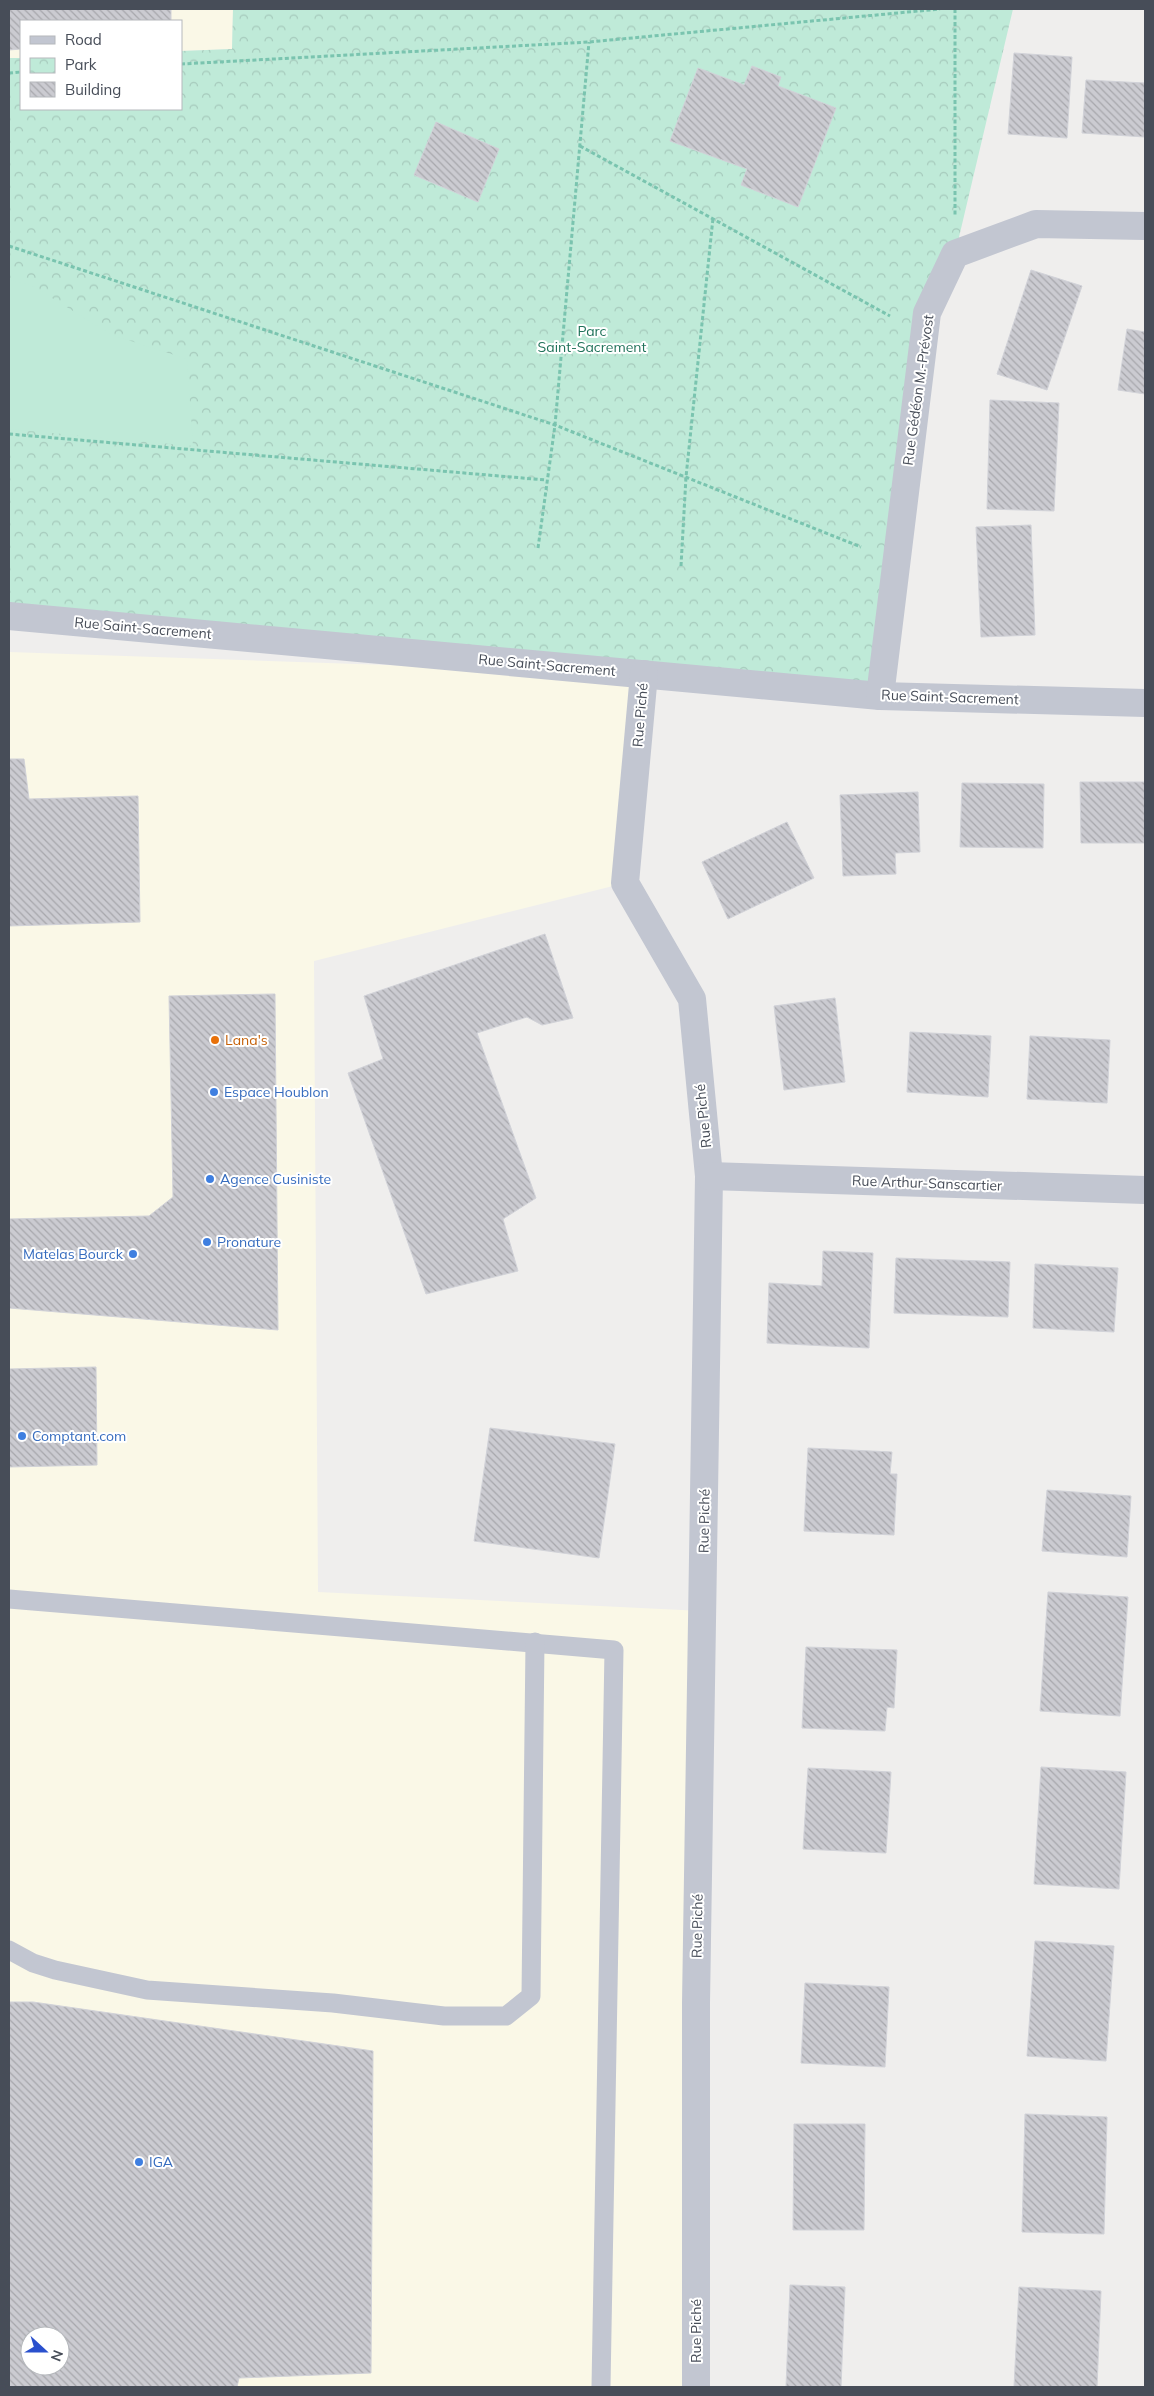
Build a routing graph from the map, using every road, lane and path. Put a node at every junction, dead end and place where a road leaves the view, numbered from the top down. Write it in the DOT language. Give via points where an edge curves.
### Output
graph roads {
  1 [pos="940,9"];
  2 [pos="955,9"];
  3 [pos="589,42"];
  4 [pos="182,64"];
  5 [pos="580,146"];
  6 [pos="713,218"];
  7 [pos="1145,226"];
  8 [pos="9,246"];
  9 [pos="956,254"];
  10 [pos="924,335"];
  11 [pos="555,425"];
  12 [pos="9,434"];
  13 [pos="686,477"];
  14 [pos="546,480"];
  15 [pos="538,548"];
  16 [pos="896,561"];
  17 [pos="681,566"];
  18 [pos="9,616"];
  19 [pos="644,674"];
  20 [pos="880,696"];
  21 [pos="1145,703"];
  22 [pos="709,1176"];
  23 [pos="1145,1190"];
  24 [pos="9,1599"];
  25 [pos="535,1642"];
  26 [pos="9,1950"];
  27 [pos="601,2387"];
  28 [pos="696,2387"];
  1 -- 3 [label="path"];
  2 -- 9 [label="path"];
  3 -- 4 [label="path"];
  3 -- 5 [label="path"];
  5 -- 6 [label="path"];
  5 -- 11 [label="path"];
  6 -- 10 [label="path"];
  6 -- 13 [label="path"];
  7 -- 9 [label="street" via="1036,224"];
  8 -- 11 [label="path"];
  9 -- 10 [label="street, Rue Gédéon M.-Prévost" via="927,312"];
  10 -- 16 [label="street, Rue Gédéon M.-Prévost"];
  11 -- 13 [label="path"];
  11 -- 14 [label="path"];
  12 -- 14 [label="path"];
  13 -- 16 [label="path"];
  13 -- 17 [label="path"];
  14 -- 15 [label="path"];
  16 -- 20 [label="street, Rue Gédéon M.-Prévost"];
  18 -- 19 [label="street, Rue Saint-Sacrement"];
  19 -- 20 [label="street, Rue Saint-Sacrement"];
  19 -- 22 [label="street, Rue Piché" via="625,883 692,999"];
  20 -- 21 [label="street, Rue Saint-Sacrement"];
  22 -- 23 [label="street, Rue Arthur-Sanscartier"];
  22 -- 28 [label="street, Rue Piché" via="696,2004"];
  24 -- 25 [label="lane"];
  25 -- 26 [label="lane" via="531,1996 506,2016 444,2016 333,2003 147,1990 55,1970"];
  25 -- 27 [label="lane" via="614,1650"];
}
